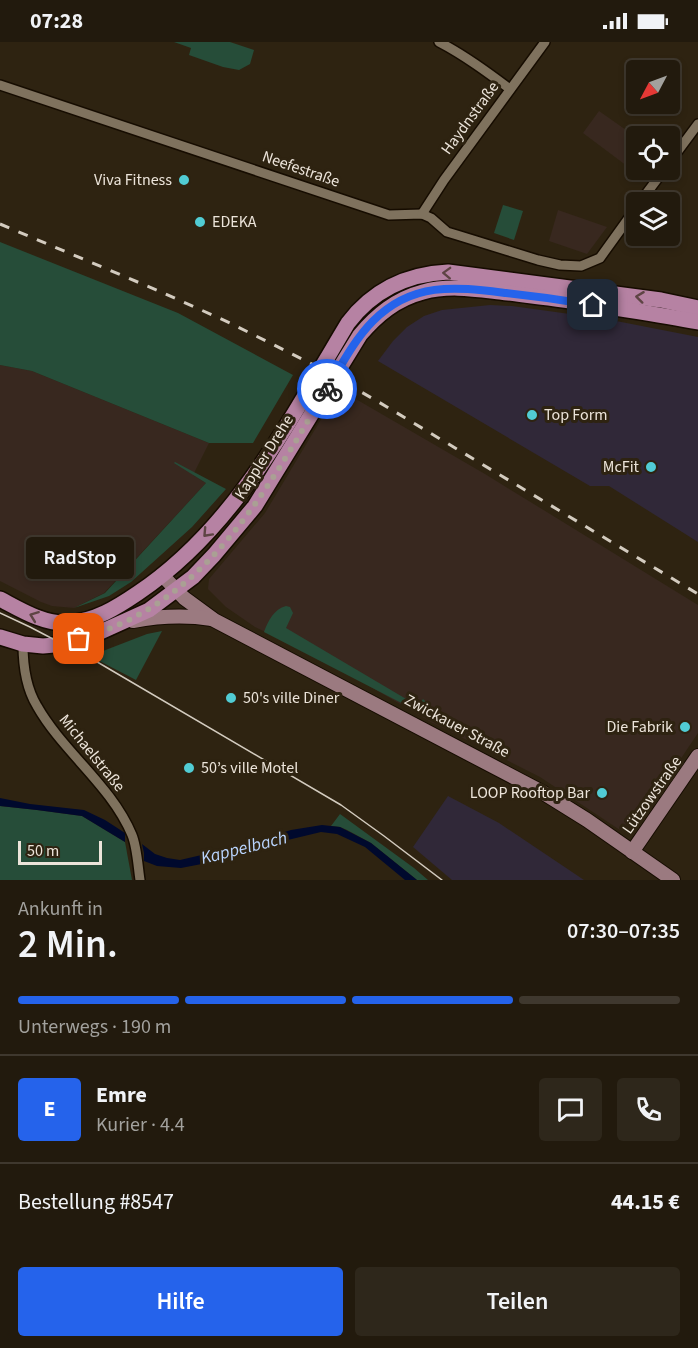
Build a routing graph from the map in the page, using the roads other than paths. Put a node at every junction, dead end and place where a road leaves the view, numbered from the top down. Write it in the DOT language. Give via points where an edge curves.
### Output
graph roads {
  1 [pos="439,42"];
  2 [pos="545,42"];
  3 [pos="0,85"];
  4 [pos="510,89"];
  5 [pos="698,124"];
  6 [pos="680,148"];
  7 [pos="422,214"];
  8 [pos="626,222"];
  9 [pos="698,308"];
  10 [pos="698,322"];
  11 [pos="162,575"];
  12 [pos="177,590"];
  13 [pos="0,599"];
  14 [pos="214,620"];
  15 [pos="125,622"];
  16 [pos="0,637"];
  17 [pos="23,645"];
  18 [pos="698,756"];
  19 [pos="632,852"];
  20 [pos="140,880"];
  21 [pos="673,880"];
  1 -- 4 [label="street"];
  2 -- 4 [label="street, Haydnstraße"];
  3 -- 7 [label="street, Neefestraße" via="388,215"];
  4 -- 7 [label="street, Haydnstraße"];
  5 -- 6 [label="street"];
  7 -- 8 [label="street" via="447,232 537,260 581,266 600,258"];
  9 -- 11 [label="main road, Kappler Drehe, one-way" via="448,272 420,275 395,284 375,296 348,323 245,488 202,538"];
  10 -- 12 [label="main road, Kappler Drehe" via="480,289 435,289 395,303 360,335 255,507"];
  11 -- 12 [label="main road, Zwickauer Straße"];
  11 -- 13 [label="main road, one-way" via="113,609 82,621 47,620"];
  12 -- 14 [label="main road, Zwickauer Straße"];
  12 -- 15 [label="main road, Kappler Drehe"];
  14 -- 15 [label="main road, Zwickauer Straße" via="183,616"];
  14 -- 19 [label="main road, Zwickauer Straße" via="542,792"];
  15 -- 17 [label="main road, Zwickauer Straße" via="61,643"];
  16 -- 17 [label="main road, Zwickauer Straße"];
  17 -- 20 [label="street, Michaelstraße" via="23,664 36,706 104,789 127,824 134,837"];
  18 -- 19 [label="main road, Lützowstraße"];
  19 -- 21 [label="main road, Zwickauer Straße"];
}
